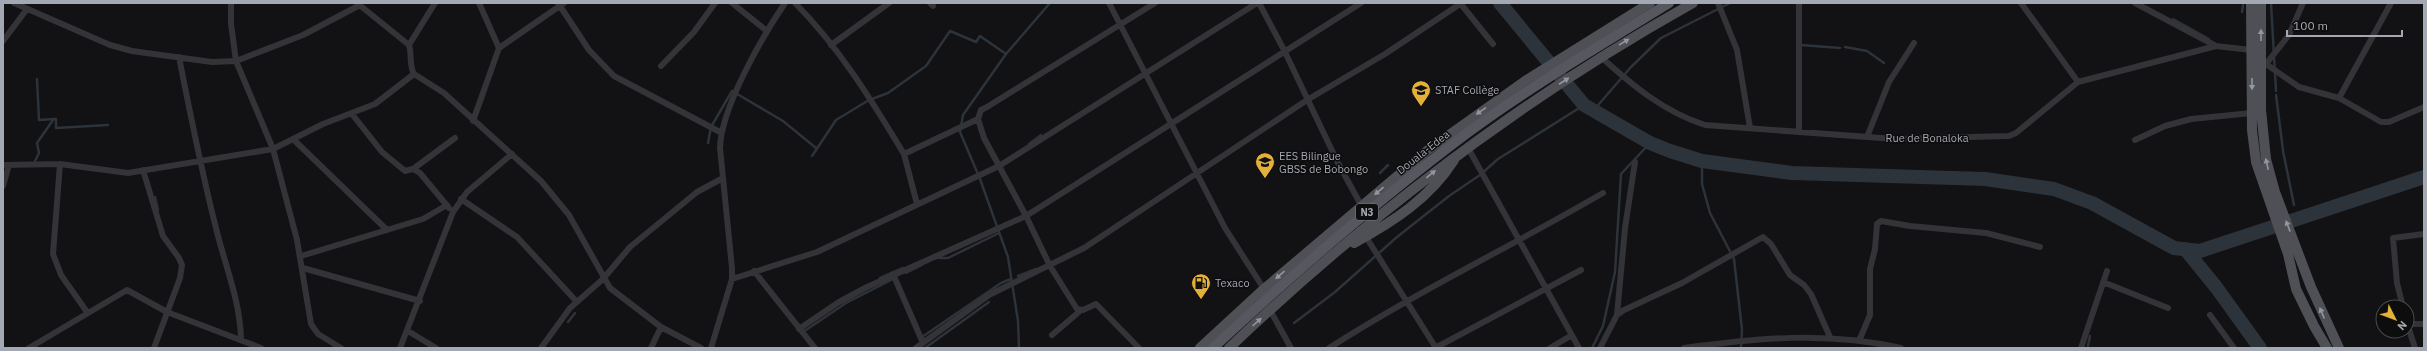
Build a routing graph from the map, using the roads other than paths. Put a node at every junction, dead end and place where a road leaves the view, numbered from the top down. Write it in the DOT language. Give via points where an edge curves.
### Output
graph roads {
  1 [pos="14,3"];
  2 [pos="231,3"];
  3 [pos="435,3"];
  4 [pos="479,3"];
  5 [pos="715,3"];
  6 [pos="732,3"];
  7 [pos="785,3"];
  8 [pos="794,3"];
  9 [pos="889,3"];
  10 [pos="1109,3"];
  11 [pos="1155,3"];
  12 [pos="1258,3"];
  13 [pos="1361,3"];
  14 [pos="1460,3"];
  15 [pos="1650,3"];
  16 [pos="1669,3"];
  17 [pos="1693,3"];
  18 [pos="1718,3"];
  19 [pos="1799,3"];
  20 [pos="2021,3"];
  21 [pos="2135,3"];
  22 [pos="2251,3"];
  23 [pos="2261,3"];
  24 [pos="2303,3"];
  25 [pos="2391,3"];
  26 [pos="358,4"];
  27 [pos="561,4"];
  28 [pos="27,9"];
  29 [pos="1120,26"];
  30 [pos="766,31"];
  31 [pos="3,42"];
  32 [pos="1914,43"];
  33 [pos="1493,44"];
  34 [pos="409,45"];
  35 [pos="832,45"];
  36 [pos="2216,46"];
  37 [pos="499,48"];
  38 [pos="1284,50"];
  39 [pos="2251,50"];
  40 [pos="179,57"];
  41 [pos="1600,57"];
  42 [pos="1588,59"];
  43 [pos="236,61"];
  44 [pos="2259,64"];
  45 [pos="661,66"];
  46 [pos="414,74"];
  47 [pos="1145,74"];
  48 [pos="2078,82"];
  49 [pos="1534,94"];
  50 [pos="2339,98"];
  51 [pos="1307,100"];
  52 [pos="2424,107"];
  53 [pos="2252,113"];
  54 [pos="352,114"];
  55 [pos="978,119"];
  56 [pos="473,121"];
  57 [pos="1171,124"];
  58 [pos="1750,128"];
  59 [pos="720,132"];
  60 [pos="1799,132"];
  61 [pos="1867,137"];
  62 [pos="455,138"];
  63 [pos="293,139"];
  64 [pos="2135,140"];
  65 [pos="1467,146"];
  66 [pos="273,149"];
  67 [pos="1458,153"];
  68 [pos="512,154"];
  69 [pos="904,154"];
  70 [pos="199,161"];
  71 [pos="1635,162"];
  72 [pos="60,164"];
  73 [pos="6,165"];
  74 [pos="999,166"];
  75 [pos="413,169"];
  76 [pos="143,170"];
  77 [pos="1196,173"];
  78 [pos="723,178"];
  79 [pos="3,186"];
  80 [pos="1603,193"];
  81 [pos="461,199"];
  82 [pos="917,204"];
  83 [pos="2274,204"];
  84 [pos="447,205"];
  85 [pos="1361,205"];
  86 [pos="453,212"];
  87 [pos="1026,216"];
  88 [pos="387,230"];
  89 [pos="2424,234"];
  90 [pos="1366,236"];
  91 [pos="1520,242"];
  92 [pos="2040,247"];
  93 [pos="2292,252"];
  94 [pos="1333,255"];
  95 [pos="301,256"];
  96 [pos="1050,266"];
  97 [pos="303,268"];
  98 [pos="1581,270"];
  99 [pos="2107,271"];
  100 [pos="754,272"];
  101 [pos="893,274"];
  102 [pos="603,279"];
  103 [pos="732,279"];
  104 [pos="2103,282"];
  105 [pos="1264,289"];
  106 [pos="1547,290"];
  107 [pos="2401,299"];
  108 [pos="420,301"];
  109 [pos="1406,301"];
  110 [pos="577,302"];
  111 [pos="2168,308"];
  112 [pos="1270,310"];
  113 [pos="1080,311"];
  114 [pos="87,312"];
  115 [pos="167,312"];
  116 [pos="1617,315"];
  117 [pos="2210,315"];
  118 [pos="661,327"];
  119 [pos="799,330"];
  120 [pos="408,331"];
  121 [pos="1052,335"];
  122 [pos="1572,335"];
  123 [pos="1830,337"];
  124 [pos="241,339"];
  125 [pos="1857,341"];
  126 [pos="919,346"];
  127 [pos="29,348"];
  128 [pos="154,348"];
  129 [pos="261,348"];
  130 [pos="340,348"];
  131 [pos="400,348"];
  132 [pos="436,348"];
  133 [pos="541,348"];
  134 [pos="651,348"];
  135 [pos="701,348"];
  136 [pos="711,348"];
  137 [pos="815,348"];
  138 [pos="1139,348"];
  139 [pos="1200,348"];
  140 [pos="1213,348"];
  141 [pos="1229,348"];
  142 [pos="1291,348"];
  143 [pos="1329,348"];
  144 [pos="1435,348"];
  145 [pos="1550,348"];
  146 [pos="1579,348"];
  147 [pos="1600,348"];
  148 [pos="1684,348"];
  149 [pos="1854,348"];
  150 [pos="1900,348"];
  151 [pos="2081,348"];
  152 [pos="2234,348"];
  153 [pos="2327,348"];
  154 [pos="2339,348"];
  1 -- 28 [label="street"];
  2 -- 43 [label="street"];
  3 -- 34 [label="street"];
  4 -- 37 [label="street"];
  5 -- 45 [label="street" via="694,32"];
  6 -- 30 [label="street"];
  7 -- 30 [label="street"];
  8 -- 35 [label="street"];
  9 -- 35 [label="street"];
  10 -- 29 [label="street"];
  11 -- 29 [label="street"];
  12 -- 38 [label="street"];
  12 -- 47 [label="street"];
  13 -- 38 [label="street"];
  14 -- 33 [label="street"];
  14 -- 51 [label="street" via="1385,54"];
  15 -- 85 [label="main road, one-way" via="1579,46 1464,122"];
  16 -- 42 [label="highway, Douala-Edea / N3"];
  41 -- 17 [label="main road, one-way"];
  18 -- 58 [label="street" via="1738,50"];
  19 -- 60 [label="street"];
  20 -- 48 [label="street"];
  21 -- 36 [label="street"];
  22 -- 39 [label="main road"];
  44 -- 23 [label="main road, one-way"];
  24 -- 44 [label="street" via="2289,35"];
  25 -- 50 [label="street"];
  26 -- 34 [label="street"];
  26 -- 43 [label="street" via="303,35"];
  27 -- 37 [label="street"];
  27 -- 59 [label="street" via="589,50 614,76"];
  28 -- 31 [label="street"];
  28 -- 40 [label="street" via="110,45 132,51"];
  29 -- 47 [label="street"];
  29 -- 55 [label="street" via="981,110"];
  30 -- 59 [label="street" via="725,116"];
  32 -- 61 [label="street" via="1889,82"];
  34 -- 46 [label="street" via="412,53 411,70"];
  35 -- 69 [label="street" via="866,91"];
  36 -- 39 [label="street, Rue de Bonaloka"];
  36 -- 48 [label="street, Rue de Bonaloka"];
  37 -- 56 [label="street"];
  38 -- 51 [label="street"];
  38 -- 57 [label="street"];
  39 -- 44 [label="main road"];
  40 -- 43 [label="street" via="212,62"];
  40 -- 70 [label="street"];
  41 -- 42 [label="main road"];
  41 -- 58 [label="street, Rue de Bonaloka" via="1645,95 1692,121 1706,125"];
  42 -- 49 [label="highway, Douala-Edea / N3"];
  43 -- 66 [label="street"];
  44 -- 50 [label="street" via="2300,87"];
  44 -- 53 [label="main road, one-way"];
  83 -- 44 [label="main road, one-way" via="2266,159"];
  46 -- 54 [label="street" via="375,104"];
  46 -- 56 [label="street" via="444,93"];
  47 -- 57 [label="street"];
  47 -- 74 [label="street"];
  48 -- 61 [label="street, Rue de Bonaloka" via="2009,136 1895,139"];
  49 -- 65 [label="main road"];
  49 -- 140 [label="highway, Douala-Edea / N3" via="1466,134 1362,216"];
  50 -- 52 [label="street" via="2385,123"];
  51 -- 77 [label="street"];
  51 -- 85 [label="street"];
  53 -- 64 [label="street" via="2191,119 2165,126"];
  53 -- 83 [label="main road" via="2256,162"];
  54 -- 63 [label="street"];
  54 -- 75 [label="street" via="382,152 405,171"];
  55 -- 69 [label="street"];
  55 -- 74 [label="street"];
  56 -- 68 [label="street"];
  57 -- 77 [label="street"];
  57 -- 87 [label="street"];
  58 -- 60 [label="street, Rue de Bonaloka"];
  59 -- 78 [label="street"];
  60 -- 61 [label="street, Rue de Bonaloka"];
  62 -- 75 [label="street"];
  63 -- 66 [label="street"];
  63 -- 88 [label="street"];
  65 -- 67 [label="main road"];
  65 -- 91 [label="street"];
  66 -- 70 [label="street"];
  66 -- 95 [label="street"];
  67 -- 90 [label="main road" via="1432,190"];
  94 -- 67 [label="main road, one-way"];
  68 -- 81 [label="street"];
  68 -- 102 [label="street" via="541,181 569,215"];
  69 -- 82 [label="street"];
  70 -- 76 [label="street"];
  70 -- 124 [label="street" via="225,264 237,298"];
  71 -- 116 [label="street" via="1625,228"];
  72 -- 73 [label="street"];
  72 -- 76 [label="street" via="112,172 128,173"];
  72 -- 114 [label="street" via="53,254 61,275"];
  73 -- 79 [label="street"];
  74 -- 82 [label="street"];
  74 -- 87 [label="street"];
  75 -- 84 [label="street" via="420,173"];
  76 -- 115 [label="street" via="163,236 180,258 182,265 180,278"];
  77 -- 96 [label="street" via="1084,248"];
  77 -- 105 [label="street" via="1225,228"];
  78 -- 102 [label="street" via="697,192 667,215 630,247"];
  78 -- 103 [label="street"];
  80 -- 91 [label="street"];
  81 -- 86 [label="street"];
  81 -- 110 [label="street" via="517,237"];
  82 -- 100 [label="street" via="817,252"];
  83 -- 93 [label="main road"];
  84 -- 86 [label="street"];
  84 -- 88 [label="street" via="423,219"];
  85 -- 105 [label="main road, one-way"];
  86 -- 108 [label="street"];
  87 -- 96 [label="street"];
  87 -- 101 [label="street"];
  88 -- 95 [label="street"];
  89 -- 107 [label="street" via="2393,238"];
  90 -- 94 [label="main road"];
  90 -- 109 [label="street"];
  91 -- 106 [label="street"];
  91 -- 109 [label="street"];
  92 -- 125 [label="street" via="1986,233 1881,221 1877,224 1870,269 1870,314"];
  93 -- 153 [label="main road" via="2296,289"];
  154 -- 93 [label="main road, one-way"];
  94 -- 112 [label="main road"];
  95 -- 97 [label="street"];
  96 -- 113 [label="street"];
  96 -- 126 [label="street" via="988,295"];
  97 -- 108 [label="street"];
  97 -- 130 [label="street" via="313,330"];
  98 -- 106 [label="street"];
  99 -- 104 [label="street"];
  100 -- 103 [label="street"];
  100 -- 119 [label="street"];
  101 -- 119 [label="street" via="839,302"];
  101 -- 126 [label="street"];
  102 -- 110 [label="street"];
  102 -- 118 [label="street" via="633,307"];
  103 -- 136 [label="street"];
  104 -- 111 [label="street"];
  104 -- 151 [label="street"];
  105 -- 139 [label="main road"];
  106 -- 122 [label="street"];
  106 -- 144 [label="street"];
  108 -- 120 [label="street"];
  109 -- 143 [label="street"];
  109 -- 144 [label="street"];
  110 -- 133 [label="street" via="554,327"];
  141 -- 112 [label="main road, one-way"];
  112 -- 142 [label="street"];
  113 -- 121 [label="street"];
  113 -- 138 [label="street" via="1096,304"];
  114 -- 115 [label="street" via="126,290"];
  114 -- 127 [label="street"];
  115 -- 124 [label="street"];
  115 -- 128 [label="street"];
  116 -- 123 [label="street" via="1682,283 1763,237 1790,275 1811,294"];
  116 -- 147 [label="street"];
  117 -- 152 [label="street"];
  118 -- 134 [label="street"];
  118 -- 135 [label="street"];
  119 -- 137 [label="street"];
  120 -- 131 [label="street"];
  120 -- 132 [label="street"];
  122 -- 145 [label="street"];
  122 -- 146 [label="street"];
  123 -- 125 [label="street"];
  123 -- 148 [label="street" via="1768,337"];
  124 -- 129 [label="street"];
  125 -- 149 [label="street"];
  125 -- 150 [label="street"];
}
